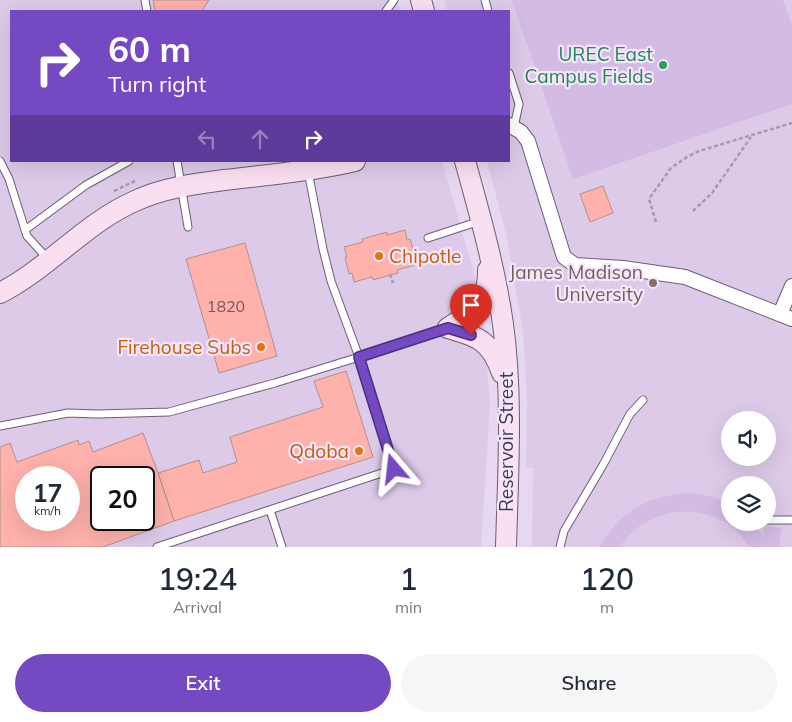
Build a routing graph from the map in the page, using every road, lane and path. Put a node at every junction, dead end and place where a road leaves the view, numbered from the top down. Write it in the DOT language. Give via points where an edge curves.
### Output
graph roads {
  1 [pos="510,77"];
  2 [pos="792,123"];
  3 [pos="512,126"];
  4 [pos="752,136"];
  5 [pos="0,162"];
  6 [pos="127,162"];
  7 [pos="177,162"];
  8 [pos="344,162"];
  9 [pos="465,162"];
  10 [pos="307,165"];
  11 [pos="180,186"];
  12 [pos="693,211"];
  13 [pos="481,221"];
  14 [pos="656,222"];
  15 [pos="188,227"];
  16 [pos="25,230"];
  17 [pos="428,238"];
  18 [pos="488,246"];
  19 [pos="49,260"];
  20 [pos="390,274"];
  21 [pos="393,283"];
  22 [pos="792,286"];
  23 [pos="0,293"];
  24 [pos="786,316"];
  25 [pos="448,328"];
  26 [pos="359,357"];
  27 [pos="508,392"];
  28 [pos="643,400"];
  29 [pos="0,426"];
  30 [pos="270,510"];
  31 [pos="776,520"];
  32 [pos="792,520"];
  33 [pos="157,547"];
  34 [pos="282,547"];
  35 [pos="506,547"];
  36 [pos="560,547"];
  1 -- 3 [label="lane" via="518,104"];
  2 -- 4 [label="path"];
  3 -- 24 [label="street" via="528,141 564,256 575,265 685,276"];
  4 -- 12 [label="path" via="712,193"];
  4 -- 14 [label="path" via="699,151 671,168 649,199"];
  5 -- 16 [label="lane" via="9,179"];
  6 -- 16 [label="lane" via="86,186"];
  7 -- 11 [label="lane"];
  8 -- 10 [label="main road"];
  9 -- 13 [label="main road, Reservoir Street"];
  10 -- 11 [label="main road"];
  10 -- 26 [label="lane" via="331,281"];
  11 -- 15 [label="lane"];
  11 -- 19 [label="main road" via="150,194 122,207"];
  13 -- 17 [label="lane"];
  13 -- 18 [label="main road, Reservoir Street"];
  16 -- 19 [label="lane"];
  18 -- 25 [label="main road" via="485,294 479,305"];
  18 -- 27 [label="main road, Reservoir Street" via="503,324"];
  19 -- 23 [label="main road"];
  20 -- 21 [label="path"];
  22 -- 24 [label="street"];
  25 -- 26 [label="lane"];
  25 -- 27 [label="main road" via="471,335 488,346"];
  26 -- 29 [label="lane" via="168,412 68,413"];
  26 -- 30 [label="lane" via="394,469"];
  27 -- 35 [label="main road, Reservoir Street"];
  28 -- 36 [label="lane" via="630,414 564,531"];
  30 -- 33 [label="lane"];
  30 -- 34 [label="lane"];
  31 -- 32 [label="lane"];
}
